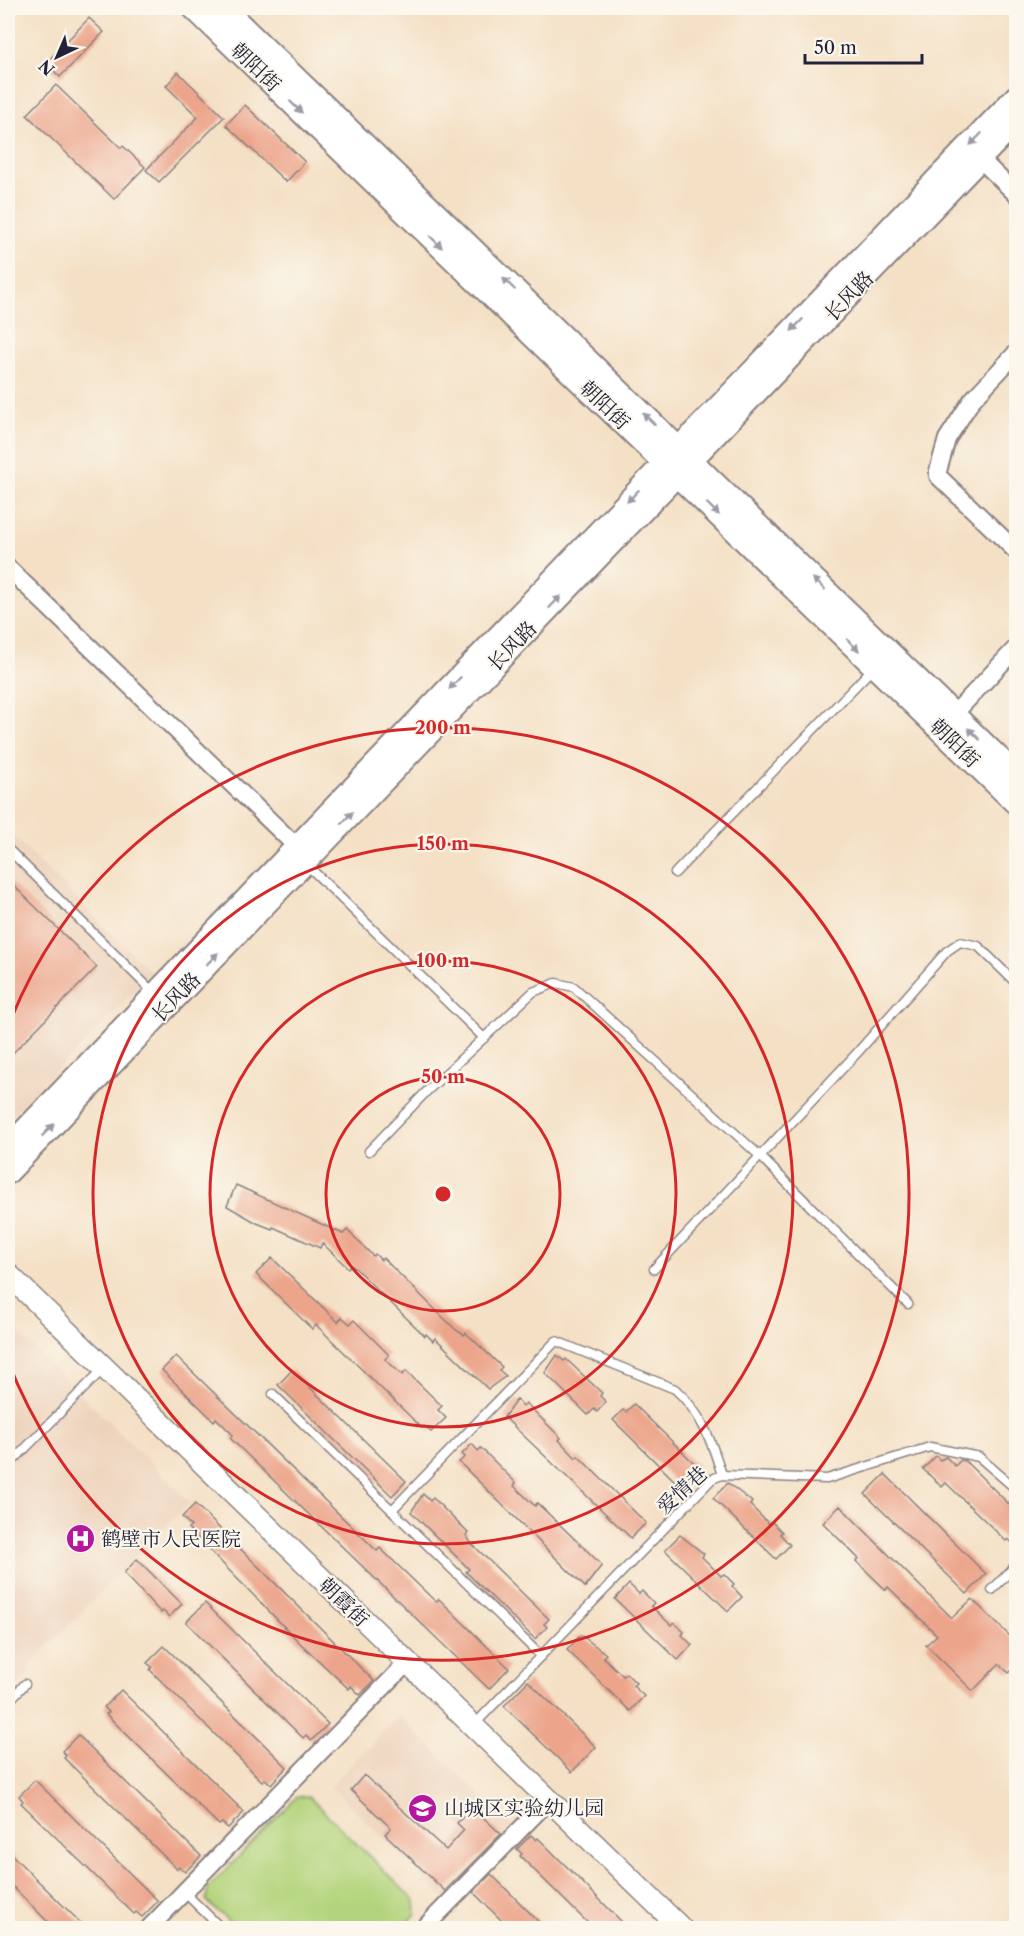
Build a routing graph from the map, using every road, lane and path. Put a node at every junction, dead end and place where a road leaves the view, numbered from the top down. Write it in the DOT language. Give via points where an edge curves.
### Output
graph roads {
  1 [pos="194,8"];
  2 [pos="223,8"];
  3 [pos="1017,97"];
  4 [pos="1017,121"];
  5 [pos="980,159"];
  6 [pos="1017,194"];
  7 [pos="1017,353"];
  8 [pos="678,462"];
  9 [pos="1017,551"];
  10 [pos="8,568"];
  11 [pos="1017,648"];
  12 [pos="875,666"];
  13 [pos="954,714"];
  14 [pos="1017,775"];
  15 [pos="1017,803"];
  16 [pos="8,849"];
  17 [pos="301,855"];
  18 [pos="675,873"];
  19 [pos="1017,983"];
  20 [pos="156,994"];
  21 [pos="484,1038"];
  22 [pos="8,1148"];
  23 [pos="369,1151"];
  24 [pos="760,1156"];
  25 [pos="8,1172"];
  26 [pos="654,1269"];
  27 [pos="8,1275"];
  28 [pos="908,1304"];
  29 [pos="104,1368"];
  30 [pos="273,1394"];
  31 [pos="8,1466"];
  32 [pos="722,1475"];
  33 [pos="1017,1489"];
  34 [pos="392,1510"];
  35 [pos="1017,1565"];
  36 [pos="992,1590"];
  37 [pos="541,1656"];
  38 [pos="407,1663"];
  39 [pos="25,1684"];
  40 [pos="8,1702"];
  41 [pos="473,1727"];
  42 [pos="549,1800"];
  43 [pos="184,1892"];
  44 [pos="148,1929"];
  45 [pos="221,1929"];
  46 [pos="424,1929"];
  47 [pos="681,1929"];
  1 -- 8 [label="main road, 朝阳街, one-way"];
  8 -- 2 [label="main road, 朝阳街, one-way"];
  3 -- 8 [label="main road, 长风路, one-way"];
  4 -- 5 [label="main road, 长风路"];
  5 -- 6 [label="street"];
  5 -- 8 [label="main road, 长风路"];
  7 -- 9 [label="street" via="972,400 946,439 938,476"];
  8 -- 12 [label="main road, 朝阳街, one-way"];
  13 -- 8 [label="main road, 朝阳街, one-way"];
  8 -- 17 [label="main road, 长风路"];
  10 -- 17 [label="street"];
  11 -- 13 [label="street"];
  12 -- 15 [label="main road, 朝阳街"];
  12 -- 18 [label="lane"];
  14 -- 13 [label="main road, 朝阳街, one-way"];
  16 -- 20 [label="lane"];
  17 -- 20 [label="main road, 长风路"];
  17 -- 21 [label="lane"];
  25 -- 17 [label="main road, 长风路, one-way"];
  19 -- 24 [label="lane" via="978,946 960,942 953,946"];
  20 -- 22 [label="main road, 长风路"];
  21 -- 23 [label="lane"];
  21 -- 24 [label="lane" via="533,992 556,983 574,987"];
  24 -- 26 [label="lane"];
  24 -- 28 [label="lane"];
  27 -- 29 [label="street, 朝霞街"];
  29 -- 31 [label="lane"];
  29 -- 38 [label="street, 朝霞街"];
  30 -- 34 [label="lane"];
  32 -- 33 [label="lane, 爱情巷" via="827,1479 930,1447 979,1457"];
  32 -- 34 [label="lane" via="708,1431 675,1389 556,1341"];
  32 -- 37 [label="lane, 爱情巷" via="712,1479"];
  34 -- 37 [label="lane"];
  35 -- 36 [label="lane"];
  37 -- 41 [label="lane, 爱情巷"];
  38 -- 41 [label="street, 朝霞街"];
  38 -- 43 [label="street"];
  39 -- 40 [label="lane"];
  41 -- 42 [label="street, 朝霞街"];
  42 -- 46 [label="street"];
  42 -- 47 [label="street, 朝霞街"];
  43 -- 44 [label="street"];
  43 -- 45 [label="lane"];
}
